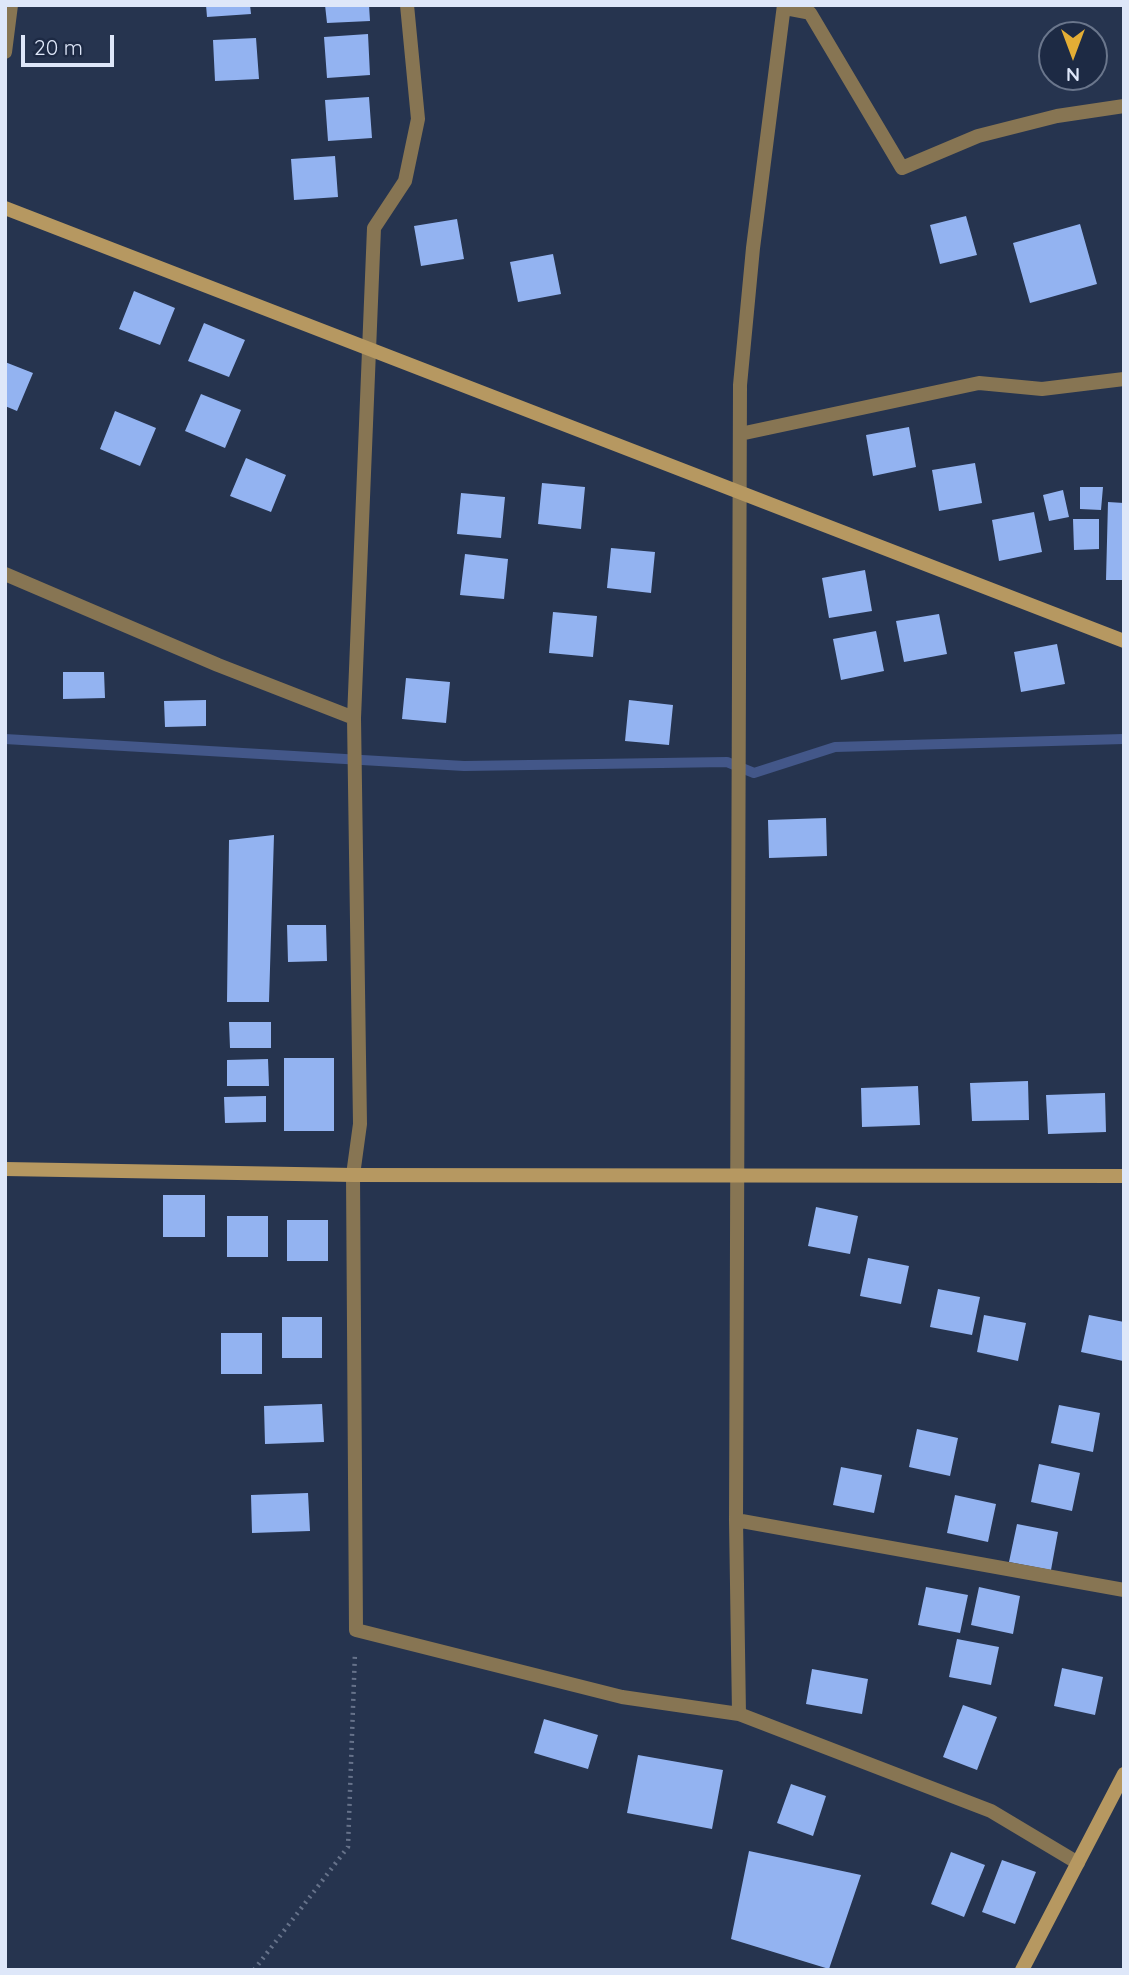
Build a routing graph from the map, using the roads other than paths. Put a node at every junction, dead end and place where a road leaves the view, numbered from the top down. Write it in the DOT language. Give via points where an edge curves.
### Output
graph roads {
  1 [pos="11,5"];
  2 [pos="407,5"];
  3 [pos="784,7"];
  4 [pos="5,52"];
  5 [pos="1124,106"];
  6 [pos="5,208"];
  7 [pos="368,348"];
  8 [pos="1124,379"];
  9 [pos="740,434"];
  10 [pos="740,491"];
  11 [pos="5,574"];
  12 [pos="1124,641"];
  13 [pos="354,718"];
  14 [pos="5,1169"];
  15 [pos="353,1174"];
  16 [pos="739,1175"];
  17 [pos="1124,1176"];
  18 [pos="736,1520"];
  19 [pos="1124,1590"];
  20 [pos="739,1714"];
  21 [pos="1124,1774"];
  22 [pos="1078,1863"];
  23 [pos="1022,1970"];
  1 -- 4 [label="street"];
  2 -- 7 [label="street" via="418,119 405,181 374,228"];
  3 -- 5 [label="street" via="810,13 902,168 978,136 1057,116"];
  3 -- 9 [label="street" via="753,248"];
  6 -- 7 [label="street"];
  7 -- 10 [label="street"];
  7 -- 13 [label="street"];
  8 -- 9 [label="street" via="1042,388 979,383"];
  9 -- 10 [label="street"];
  10 -- 12 [label="street"];
  10 -- 16 [label="street"];
  11 -- 13 [label="street"];
  13 -- 15 [label="street" via="360,1124"];
  14 -- 15 [label="street"];
  15 -- 16 [label="street"];
  15 -- 20 [label="street" via="356,1630 622,1697"];
  16 -- 17 [label="street"];
  16 -- 18 [label="street"];
  18 -- 19 [label="street"];
  18 -- 20 [label="street"];
  20 -- 22 [label="street" via="991,1811"];
  21 -- 22 [label="street"];
  22 -- 23 [label="street"];
}
